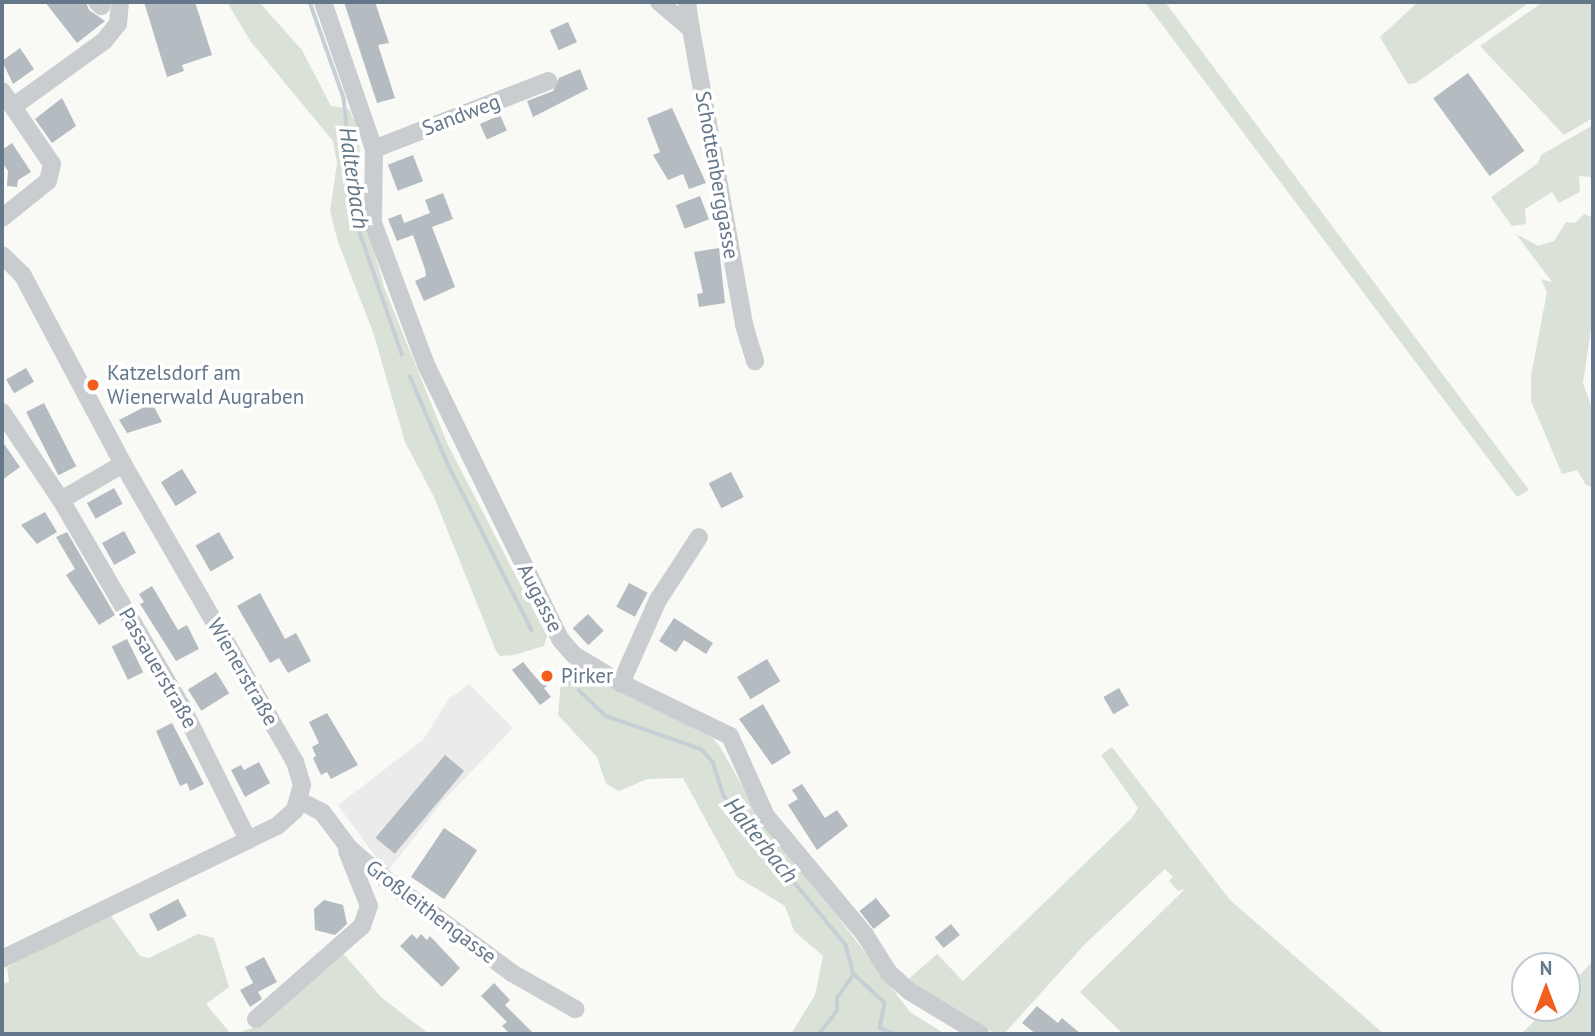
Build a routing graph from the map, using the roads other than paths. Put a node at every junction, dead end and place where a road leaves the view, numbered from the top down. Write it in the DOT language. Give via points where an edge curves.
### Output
graph roads {
  1 [pos="120,2"];
  2 [pos="323,2"];
  3 [pos="659,2"];
  4 [pos="687,2"];
  5 [pos="691,29"];
  6 [pos="548,81"];
  7 [pos="2,91"];
  8 [pos="14,106"];
  9 [pos="374,149"];
  10 [pos="2,218"];
  11 [pos="2,255"];
  12 [pos="755,361"];
  13 [pos="2,412"];
  14 [pos="123,464"];
  15 [pos="61,500"];
  16 [pos="699,537"];
  17 [pos="621,683"];
  18 [pos="300,801"];
  19 [pos="248,840"];
  20 [pos="349,848"];
  21 [pos="2,959"];
  22 [pos="575,1009"];
  23 [pos="256,1019"];
  24 [pos="981,1034"];
  1 -- 8 [label="street" via="118,24 104,41"];
  2 -- 9 [label="street, Augasse"];
  3 -- 5 [label="street"];
  4 -- 5 [label="street, Schottenberggasse"];
  5 -- 12 [label="street, Schottenberggasse" via="744,325"];
  6 -- 9 [label="street, Sandweg"];
  7 -- 8 [label="street"];
  8 -- 10 [label="street" via="52,164 48,181"];
  9 -- 17 [label="street, Augasse" via="373,223 426,365 560,639 574,656"];
  11 -- 14 [label="street, Wienerstraße" via="22,274"];
  13 -- 15 [label="street, Passauerstraße"];
  14 -- 15 [label="street"];
  14 -- 18 [label="street, Wienerstraße" via="295,762 302,785"];
  15 -- 19 [label="street, Passauerstraße" via="181,705"];
  16 -- 17 [label="street" via="658,600"];
  17 -- 24 [label="street, Augasse" via="730,736 766,816 890,974 909,991"];
  18 -- 19 [label="street" via="289,817"];
  18 -- 20 [label="street, Großleithengasse" via="327,817"];
  19 -- 21 [label="street"];
  20 -- 22 [label="street, Großleithengasse" via="512,973"];
  20 -- 23 [label="street" via="345,854 369,906 362,926"];
}
